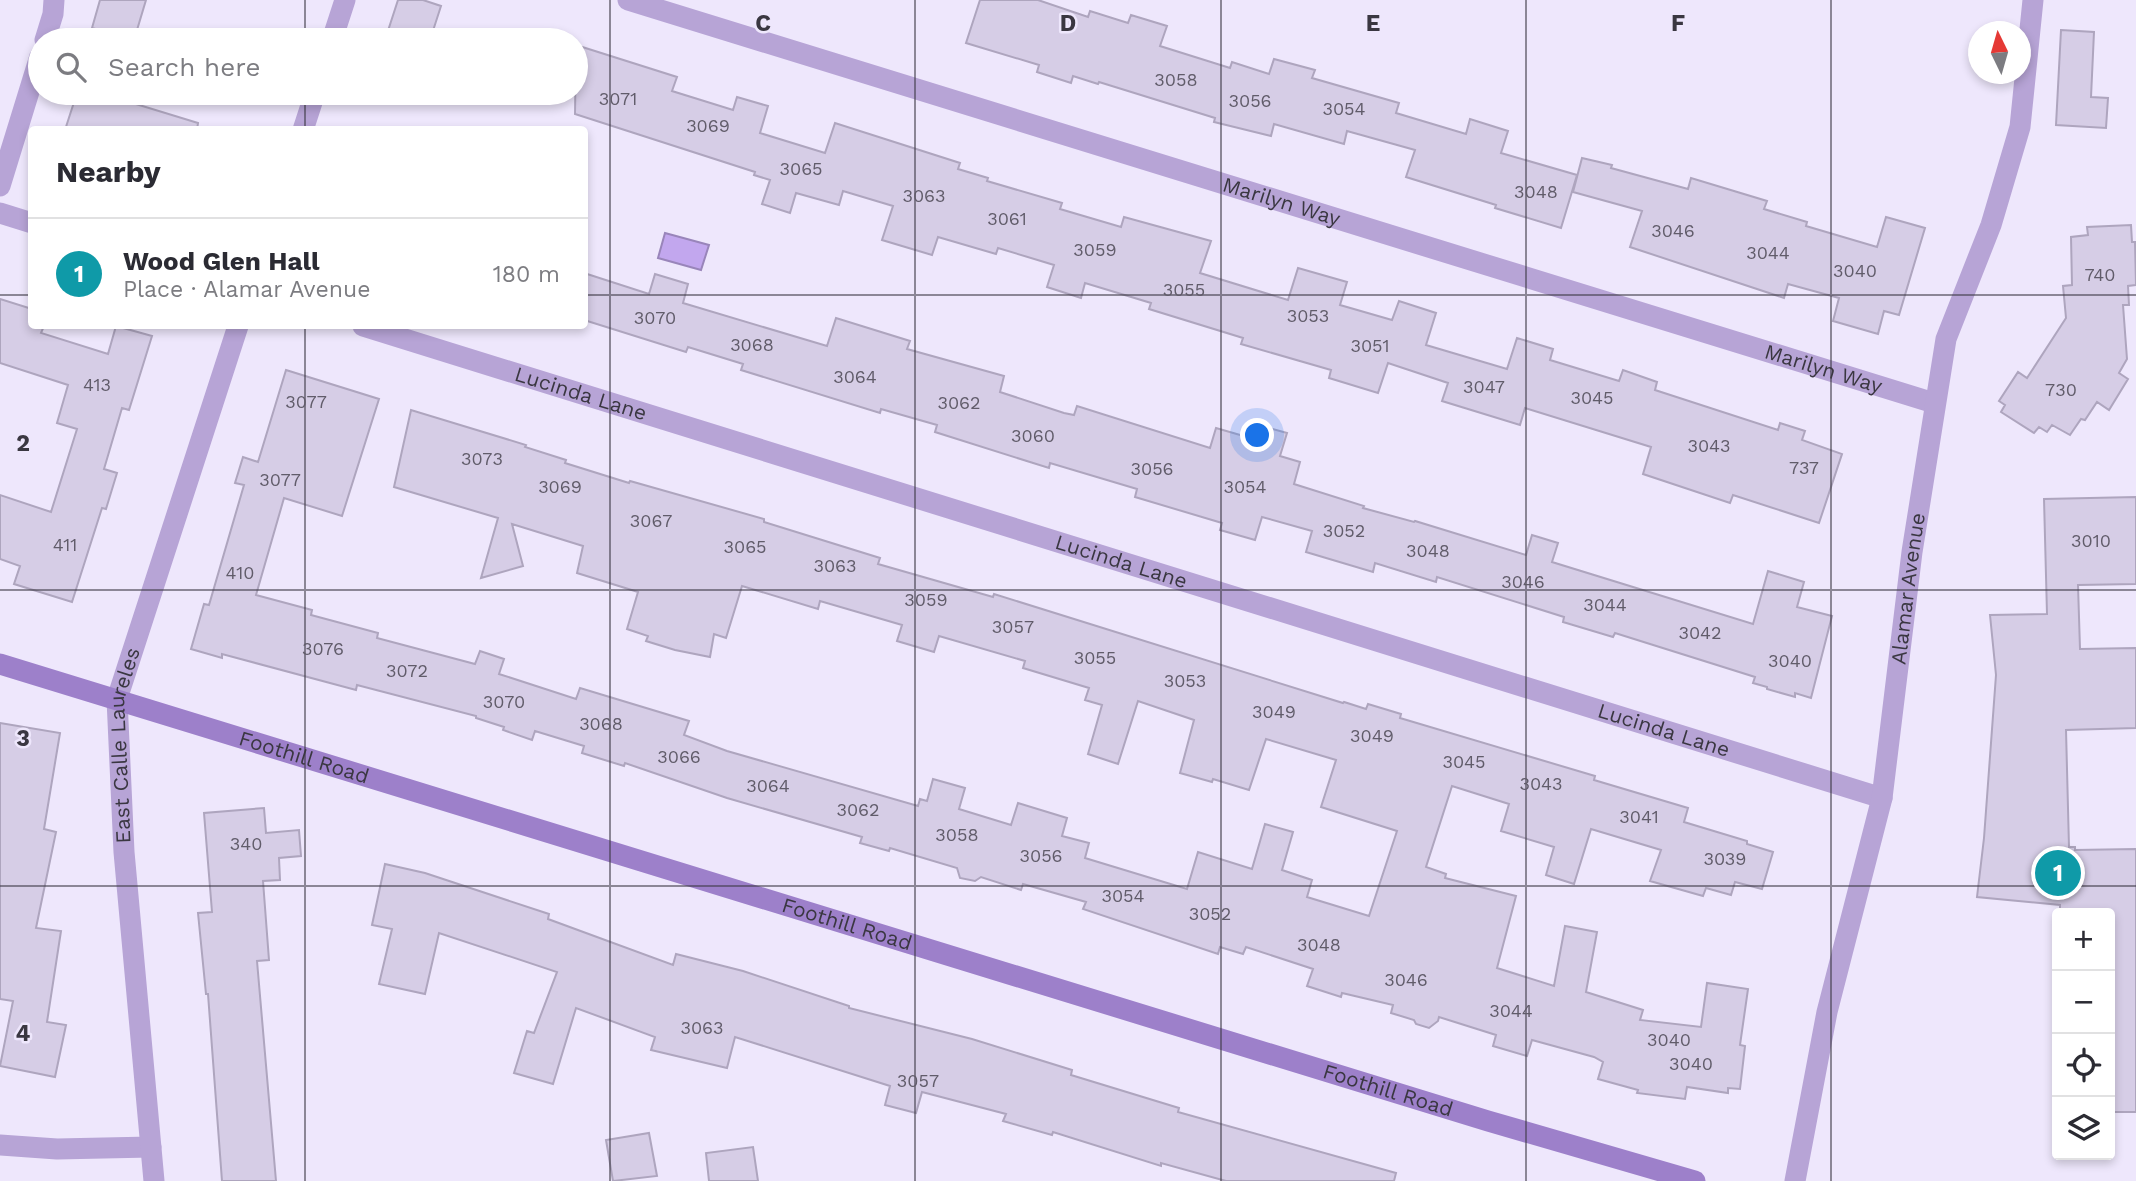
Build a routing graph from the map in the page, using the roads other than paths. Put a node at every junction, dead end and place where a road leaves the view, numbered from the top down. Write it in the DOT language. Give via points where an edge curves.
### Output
graph roads {
  1 [pos="54,0"];
  2 [pos="345,0"];
  3 [pos="628,0"];
  4 [pos="2033,0"];
  5 [pos="49,28"];
  6 [pos="336,28"];
  7 [pos="28,95"];
  8 [pos="311,105"];
  9 [pos="304,126"];
  10 [pos="0,186"];
  11 [pos="0,213"];
  12 [pos="28,222"];
  13 [pos="237,329"];
  14 [pos="373,329"];
  15 [pos="1934,403"];
  16 [pos="0,664"];
  17 [pos="117,699"];
  18 [pos="1882,797"];
  19 [pos="0,1144"];
  20 [pos="151,1147"];
  21 [pos="154,1181"];
  22 [pos="1695,1181"];
  23 [pos="1795,1181"];
  1 -- 5 [label="street"];
  2 -- 6 [label="street"];
  3 -- 15 [label="street, Marilyn Way"];
  4 -- 15 [label="street, Alamar Avenue" via="2020,127 1991,225 1946,339"];
  7 -- 10 [label="street"];
  8 -- 9 [label="street"];
  11 -- 12 [label="street"];
  13 -- 17 [label="street, East Calle Laureles"];
  14 -- 18 [label="street, Lucinda Lane"];
  15 -- 18 [label="street, Alamar Avenue"];
  16 -- 17 [label="main road, Foothill Road"];
  17 -- 20 [label="street, East Calle Laureles" via="124,852"];
  17 -- 22 [label="main road, Foothill Road"];
  18 -- 23 [label="street, Alamar Avenue" via="1827,1012"];
  19 -- 20 [label="street" via="57,1149"];
  20 -- 21 [label="street, East Calle Laureles"];
}
